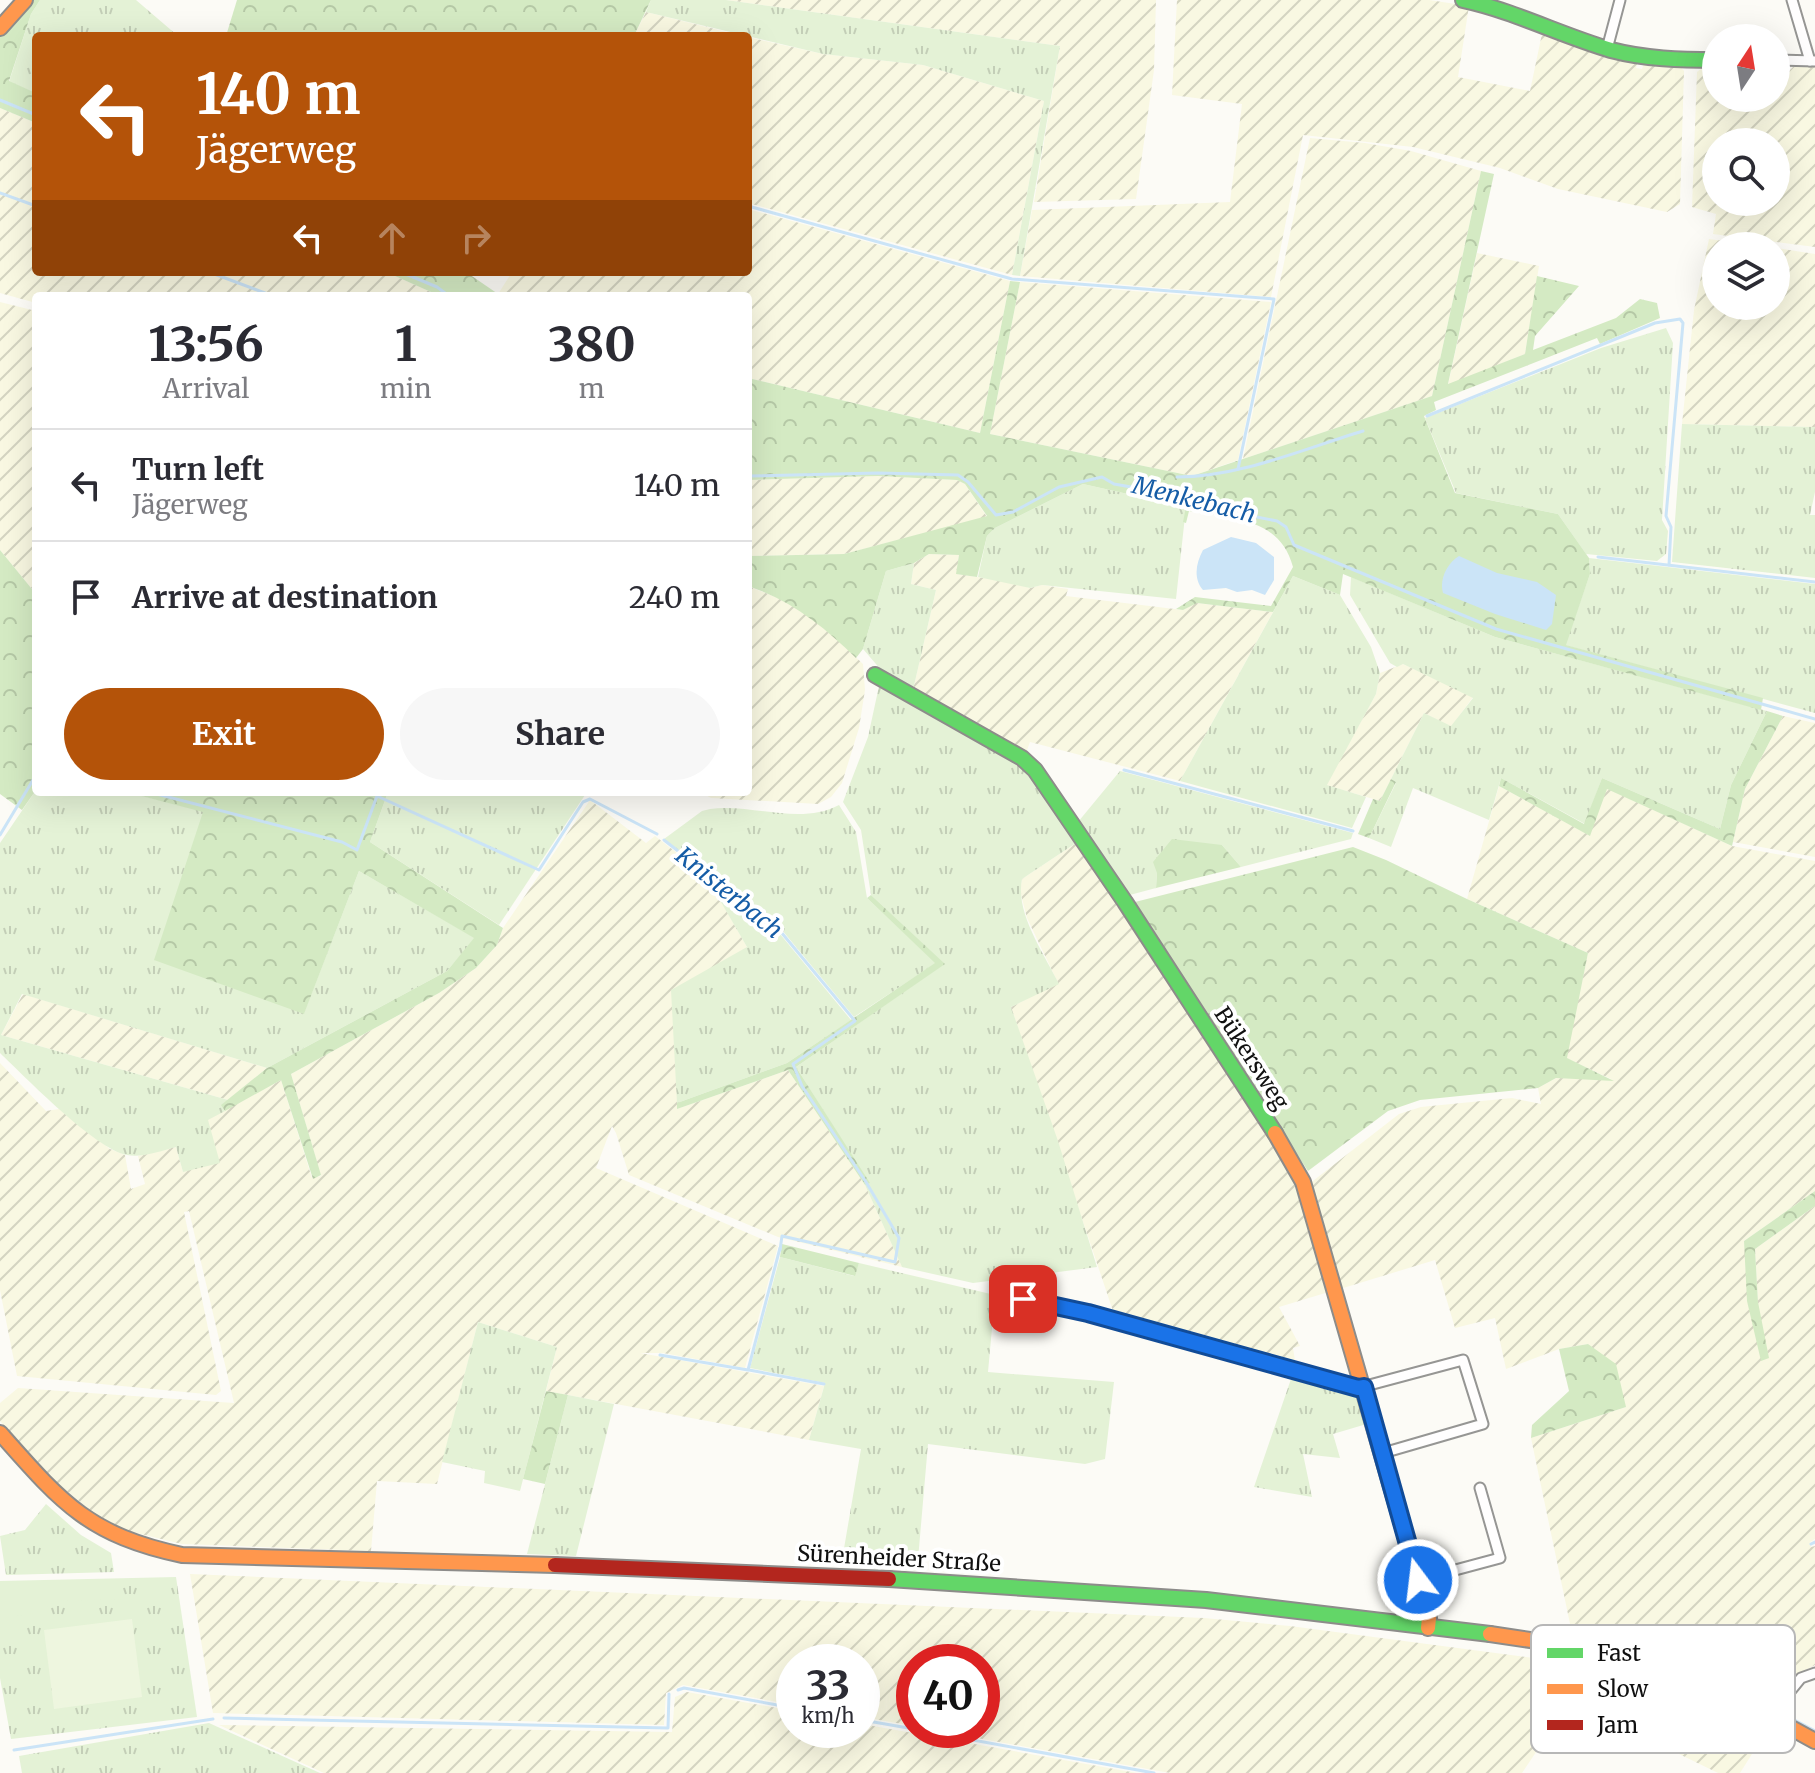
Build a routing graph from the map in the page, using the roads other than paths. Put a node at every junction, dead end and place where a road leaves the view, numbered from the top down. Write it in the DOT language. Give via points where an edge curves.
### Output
graph roads {
  1 [pos="25,0"];
  2 [pos="1463,0"];
  3 [pos="1620,0"];
  4 [pos="1792,0"];
  5 [pos="0,28"];
  6 [pos="1607,49"];
  7 [pos="1702,60"];
  8 [pos="1790,60"];
  9 [pos="1812,61"];
  10 [pos="875,675"];
  11 [pos="1023,1299"];
  12 [pos="1364,1387"];
  13 [pos="0,1433"];
  14 [pos="1383,1453"];
  15 [pos="1480,1488"];
  16 [pos="1418,1580"];
  17 [pos="1428,1628"];
  18 [pos="1531,1642"];
  19 [pos="1815,1673"];
  20 [pos="1795,1685"];
  21 [pos="1795,1730"];
  22 [pos="1815,1741"];
  1 -- 5 [label="main road"];
  2 -- 6 [label="main road" via="1502,8"];
  3 -- 6 [label="street"];
  4 -- 9 [label="street"];
  6 -- 7 [label="main road" via="1647,58"];
  8 -- 9 [label="street"];
  10 -- 12 [label="main road, Bükersweg" via="1022,758 1044,781 1295,1165"];
  11 -- 12 [label="street"];
  12 -- 14 [label="main road, Bükersweg"];
  12 -- 14 [label="street" via="1463,1360 1483,1424"];
  13 -- 17 [label="main road, Sürenheider Straße" via="51,1490 91,1524 123,1541 182,1555 919,1580 1218,1601"];
  14 -- 16 [label="main road, Bükersweg"];
  15 -- 16 [label="street" via="1500,1558"];
  16 -- 17 [label="main road, Bükersweg"];
  17 -- 18 [label="main road, Sürenheider Straße"];
  19 -- 20 [label="street"];
  21 -- 22 [label="main road, Sürenheider Straße"];
}
